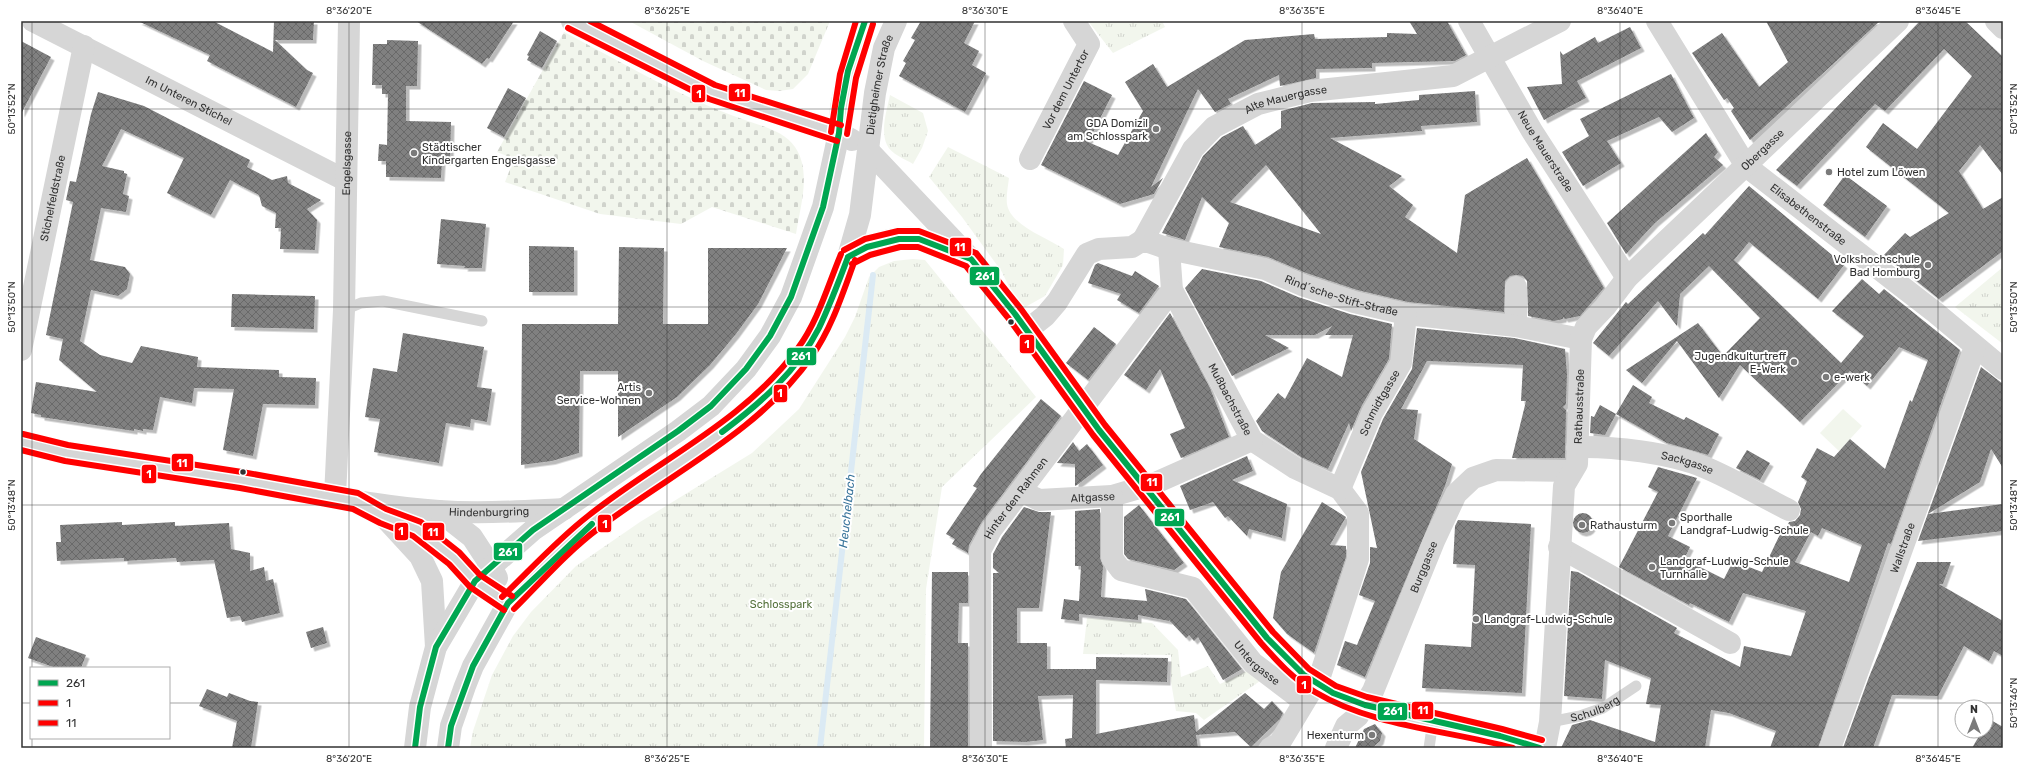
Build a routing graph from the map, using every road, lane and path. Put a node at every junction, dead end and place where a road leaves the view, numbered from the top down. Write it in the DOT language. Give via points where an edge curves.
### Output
graph roads {
  1 [pos="349,21"];
  2 [pos="572,21"];
  3 [pos="865,21"];
  4 [pos="896,21"];
  5 [pos="1074,21"];
  6 [pos="1469,21"];
  7 [pos="1560,21"];
  8 [pos="1658,21"];
  9 [pos="1898,21"];
  10 [pos="1996,21"];
  11 [pos="39,22"];
  12 [pos="2003,28"];
  13 [pos="84,46"];
  14 [pos="1491,57"];
  15 [pos="839,133"];
  16 [pos="868,150"];
  17 [pos="1030,159"];
  18 [pos="1746,166"];
  19 [pos="345,180"];
  20 [pos="1143,240"];
  21 [pos="1169,249"];
  22 [pos="848,257"];
  23 [pos="971,259"];
  24 [pos="1627,278"];
  25 [pos="1516,287"];
  26 [pos="1172,290"];
  27 [pos="344,310"];
  28 [pos="1406,314"];
  29 [pos="482,321"];
  30 [pos="1516,326"];
  31 [pos="1026,331"];
  32 [pos="1581,339"];
  33 [pos="1975,347"];
  34 [pos="21,350"];
  35 [pos="2003,369"];
  36 [pos="1252,440"];
  37 [pos="21,442"];
  38 [pos="1577,447"];
  39 [pos="1572,471"];
  40 [pos="1340,489"];
  41 [pos="1021,491"];
  42 [pos="335,496"];
  43 [pos="1112,496"];
  44 [pos="356,501"];
  45 [pos="564,508"];
  46 [pos="1789,510"];
  47 [pos="439,511"];
  48 [pos="383,516"];
  49 [pos="1559,547"];
  50 [pos="491,566"];
  51 [pos="475,581"];
  52 [pos="508,603"];
  53 [pos="1730,643"];
  54 [pos="436,646"];
  55 [pos="1320,676"];
  56 [pos="1636,686"];
  57 [pos="1303,701"];
  58 [pos="1369,701"];
  59 [pos="1433,721"];
  60 [pos="1550,722"];
  61 [pos="1277,746"];
  62 [pos="415,748"];
  63 [pos="448,748"];
  64 [pos="981,748"];
  65 [pos="1336,748"];
  66 [pos="1429,748"];
  67 [pos="1540,748"];
  68 [pos="1545,748"];
  69 [pos="1830,748"];
  1 -- 19 [label="street, Engelsgasse"];
  2 -- 15 [label="street" via="712,92"];
  3 -- 15 [label="street" via="848,71"];
  4 -- 16 [label="street, Dietigheimer Straße" via="884,48"];
  5 -- 17 [label="street, Vor dem Untertor" via="1089,44"];
  6 -- 14 [label="street, Neue Mauerstraße"];
  7 -- 14 [label="street, Alte Mauergasse"];
  8 -- 18 [label="street, Elisabethenstraße"];
  9 -- 18 [label="street, Obergasse"];
  10 -- 12 [label="street"];
  11 -- 13 [label="street, Im Unteren Stichel"];
  13 -- 19 [label="street, Im Unteren Stichel"];
  13 -- 34 [label="street, Stichelfeldstraße"];
  14 -- 20 [label="street, Alte Mauergasse" via="1453,76 1310,91 1258,104 1214,127 1193,149"];
  14 -- 24 [label="street, Neue Mauerstraße" via="1532,131"];
  15 -- 16 [label="street"];
  15 -- 45 [label="street, Hindenburgring" via="821,215 791,297 770,336 746,369 711,406"];
  16 -- 22 [label="street" via="860,215"];
  16 -- 23 [label="street"];
  18 -- 24 [label="street, Obergasse"];
  18 -- 33 [label="street, Elisabethenstraße" via="1936,313"];
  19 -- 27 [label="street, Engelsgasse"];
  20 -- 21 [label="street"];
  20 -- 31 [label="street" via="1132,247 1098,249 1087,254 1057,302 1045,316"];
  21 -- 26 [label="street, Mußbachstraße"];
  21 -- 28 [label="street, Rind´sche-Stift-Straße" via="1265,269 1302,285 1354,302"];
  22 -- 23 [label="street" via="867,247 899,239 919,239"];
  22 -- 52 [label="street" via="825,315 806,351 779,385 740,419 593,522"];
  23 -- 31 [label="street"];
  24 -- 32 [label="street, Rathausstraße" via="1605,308 1586,327"];
  25 -- 30 [label="street"];
  26 -- 36 [label="street, Mußbachstraße"];
  26 -- 41 [label="street, Hinter den Rahmen"];
  27 -- 29 [label="lane" via="361,303 383,301"];
  27 -- 42 [label="street, Engelsgasse"];
  28 -- 30 [label="street, Rind´sche-Stift-Straße"];
  28 -- 40 [label="street, Schmidtgasse" via="1401,363 1372,413"];
  30 -- 32 [label="street, Rind´sche-Stift-Straße"];
  31 -- 59 [label="street" via="1099,430 1281,653 1304,675 1331,692 1395,714"];
  32 -- 38 [label="street, Rathausstraße"];
  33 -- 35 [label="street, Elisabethenstraße"];
  33 -- 69 [label="street, Wallstraße"];
  36 -- 40 [label="street, Mußbachstraße" via="1295,468"];
  36 -- 43 [label="street, Altgasse" via="1153,484"];
  37 -- 42 [label="street" via="80,455"];
  38 -- 39 [label="street, Rathausstraße" via="1577,464"];
  38 -- 46 [label="street, Sackgasse" via="1590,446 1652,453 1702,466"];
  39 -- 49 [label="street, Rathausstraße" via="1564,486"];
  39 -- 58 [label="street, Burggasse" via="1496,470 1473,478 1456,494 1434,541"];
  40 -- 55 [label="street, Mußbachstraße" via="1358,513 1358,559"];
  41 -- 43 [label="street, Altgasse" via="1039,500"];
  41 -- 64 [label="street, Hinter den Rahmen" via="980,551"];
  42 -- 44 [label="street"];
  43 -- 57 [label="street, Untergasse" via="1112,558 1121,570 1193,588 1253,663"];
  44 -- 47 [label="street, Hindenburgring"];
  44 -- 48 [label="street"];
  45 -- 47 [label="street, Hindenburgring" via="491,513"];
  45 -- 50 [label="street, Hindenburgring" via="533,530"];
  47 -- 50 [label="street" via="472,537"];
  48 -- 51 [label="street" via="417,528 454,558"];
  48 -- 54 [label="street" via="420,556 432,581"];
  49 -- 53 [label="street"];
  49 -- 60 [label="street, Rathausstraße"];
  50 -- 51 [label="street, Hindenburgring"];
  50 -- 52 [label="street"];
  51 -- 52 [label="street"];
  51 -- 54 [label="street, Hindenburgring"];
  52 -- 63 [label="street" via="473,666 451,726"];
  54 -- 62 [label="street, Hindenburgring" via="420,708"];
  55 -- 57 [label="street"];
  55 -- 58 [label="street"];
  56 -- 60 [label="lane, Schulberg" via="1603,708"];
  57 -- 61 [label="street"];
  58 -- 65 [label="street, Burggasse" via="1358,716 1346,726"];
  59 -- 66 [label="lane"];
  59 -- 67 [label="street"];
  60 -- 68 [label="street, Rathausstraße"];
}
